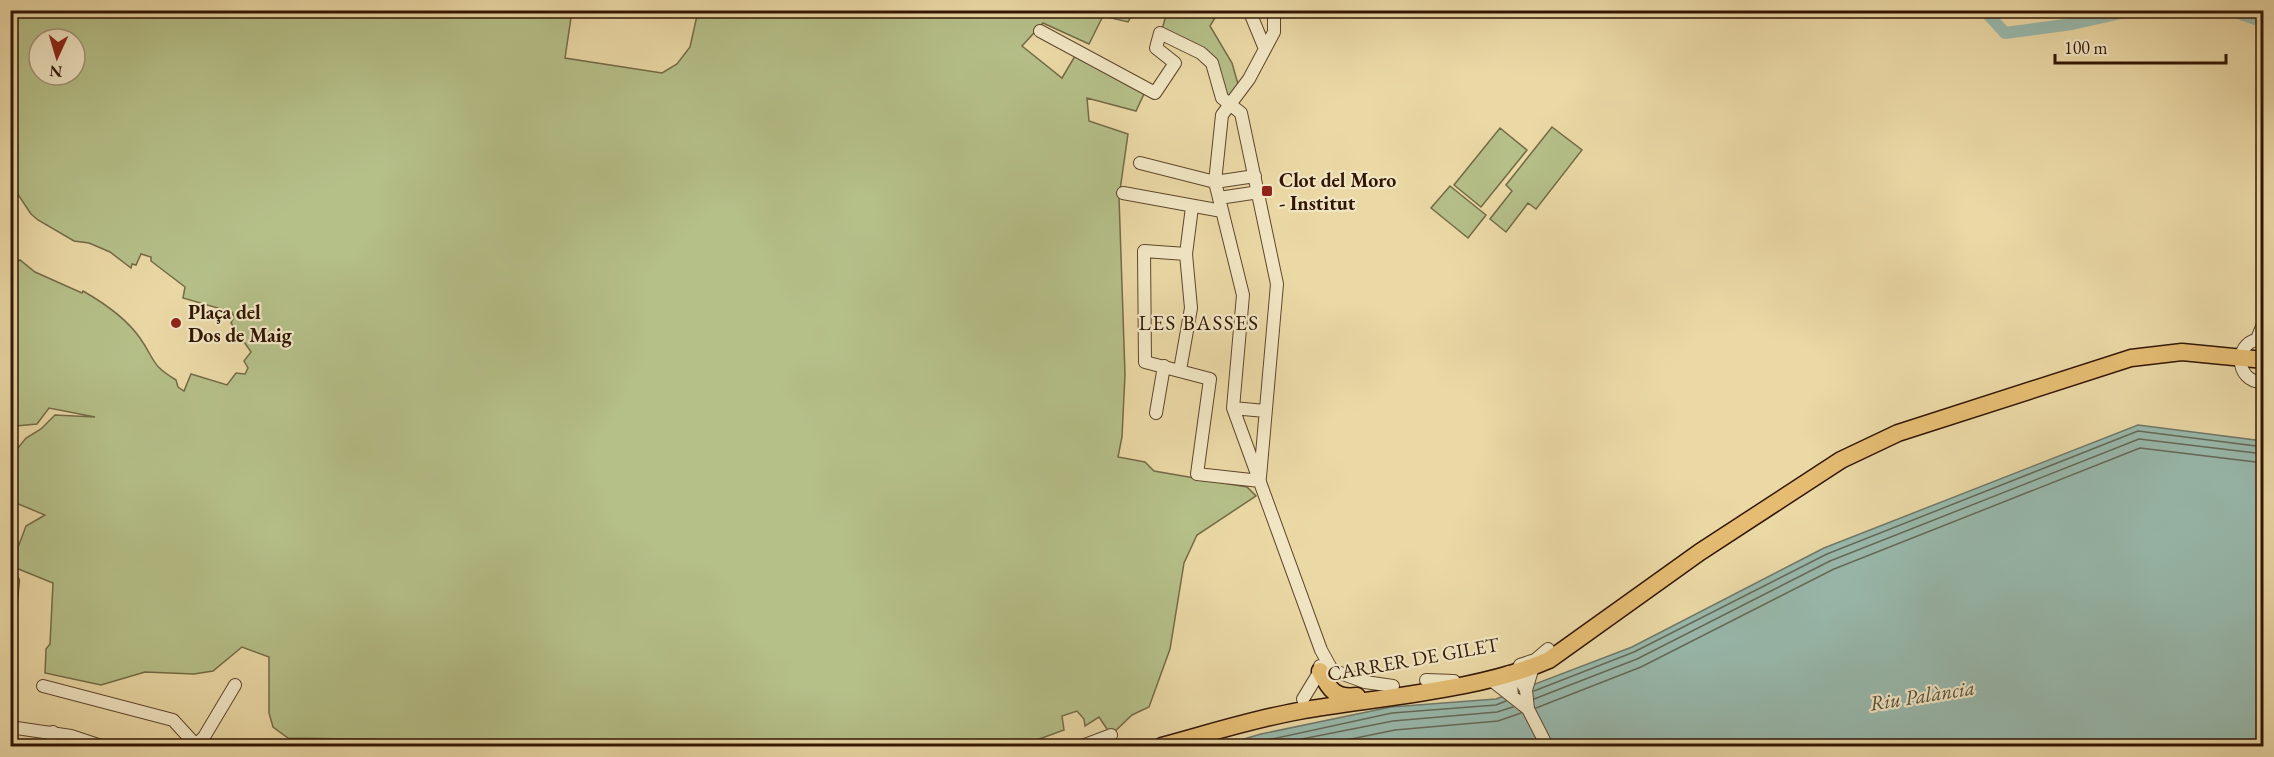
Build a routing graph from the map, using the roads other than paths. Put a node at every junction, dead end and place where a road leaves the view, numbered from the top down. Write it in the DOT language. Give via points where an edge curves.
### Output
graph roads {
  1 [pos="1249,10"];
  2 [pos="1274,10"];
  3 [pos="1040,31"];
  4 [pos="1265,49"];
  5 [pos="1231,103"];
  6 [pos="1140,163"];
  7 [pos="1255,176"];
  8 [pos="1215,182"];
  9 [pos="1259,192"];
  10 [pos="1123,193"];
  11 [pos="1219,198"];
  12 [pos="1192,207"];
  13 [pos="1222,212"];
  14 [pos="1186,254"];
  15 [pos="2263,321"];
  16 [pos="2260,339"];
  17 [pos="2240,356"];
  18 [pos="2264,360"];
  19 [pos="1164,366"];
  20 [pos="1180,370"];
  21 [pos="2264,382"];
  22 [pos="1233,408"];
  23 [pos="1265,411"];
  24 [pos="1156,412"];
  25 [pos="1260,482"];
  26 [pos="13,581"];
  27 [pos="10,614"];
  28 [pos="1592,627"];
  29 [pos="1548,649"];
  30 [pos="1533,667"];
  31 [pos="1326,671"];
  32 [pos="1515,673"];
  33 [pos="1490,679"];
  34 [pos="1426,680"];
  35 [pos="235,685"];
  36 [pos="43,686"];
  37 [pos="1393,686"];
  38 [pos="1526,690"];
  39 [pos="1411,693"];
  40 [pos="1336,694"];
  41 [pos="1512,696"];
  42 [pos="1300,705"];
  43 [pos="1528,709"];
  44 [pos="10,726"];
  45 [pos="53,732"];
  46 [pos="1111,735"];
  47 [pos="192,745"];
  48 [pos="51,747"];
  49 [pos="101,747"];
  50 [pos="1082,747"];
  51 [pos="1150,747"];
  52 [pos="1162,747"];
  53 [pos="1547,747"];
  1 -- 4 [label="street"];
  2 -- 4 [label="street" via="1274,32"];
  3 -- 5 [label="street" via="1155,93 1174,63 1156,48 1161,33 1201,53 1212,63 1222,98"];
  4 -- 5 [label="street"];
  5 -- 7 [label="street" via="1241,113"];
  5 -- 8 [label="street" via="1222,115"];
  6 -- 8 [label="street"];
  7 -- 8 [label="street"];
  7 -- 9 [label="street"];
  8 -- 11 [label="street"];
  9 -- 11 [label="street"];
  9 -- 23 [label="street" via="1277,284"];
  10 -- 12 [label="street"];
  11 -- 13 [label="street"];
  12 -- 13 [label="street"];
  12 -- 14 [label="street"];
  13 -- 22 [label="street" via="1243,295"];
  14 -- 19 [label="street" via="1144,251 1145,362"];
  14 -- 20 [label="street" via="1191,308"];
  15 -- 16 [label="street"];
  16 -- 17 [label="street" via="2246,345"];
  17 -- 18 [label="main road"];
  17 -- 21 [label="street" via="2247,377"];
  17 -- 28 [label="main road" via="2182,352 2131,358 1898,433 1841,460"];
  19 -- 20 [label="street"];
  19 -- 24 [label="street"];
  20 -- 25 [label="street" via="1210,379 1197,474"];
  22 -- 23 [label="street"];
  22 -- 25 [label="street"];
  23 -- 25 [label="street"];
  25 -- 31 [label="street"];
  26 -- 27 [label="street"];
  28 -- 29 [label="main road, CARRER DE GILET"];
  28 -- 30 [label="main road, CARRER DE GILET" via="1549,660"];
  29 -- 32 [label="street" via="1535,660 1520,665"];
  29 -- 34 [label="main road, CARRER DE GILET" via="1488,670"];
  30 -- 32 [label="main road, CARRER DE GILET"];
  30 -- 38 [label="street"];
  31 -- 37 [label="street"];
  31 -- 40 [label="main road"];
  31 -- 42 [label="street"];
  32 -- 33 [label="main road, CARRER DE GILET"];
  32 -- 34 [label="street" via="1504,671 1447,682"];
  32 -- 38 [label="street"];
  32 -- 41 [label="street"];
  33 -- 39 [label="main road, CARRER DE GILET"];
  33 -- 41 [label="street"];
  34 -- 37 [label="main road, CARRER DE GILET"];
  35 -- 47 [label="street" via="204,737"];
  36 -- 47 [label="street" via="173,720"];
  37 -- 40 [label="main road, CARRER DE GILET"];
  38 -- 43 [label="street"];
  39 -- 40 [label="main road" via="1391,691 1346,698"];
  39 -- 42 [label="main road, CARRER DE GILET"];
  40 -- 42 [label="main road" via="1323,702"];
  41 -- 43 [label="street"];
  42 -- 51 [label="main road, CARRER DE GILET" via="1239,715"];
  42 -- 52 [label="main road, CARRER DE GILET"];
  43 -- 53 [label="street"];
  44 -- 45 [label="street"];
  45 -- 48 [label="street"];
  45 -- 49 [label="street"];
  46 -- 50 [label="street"];
}
